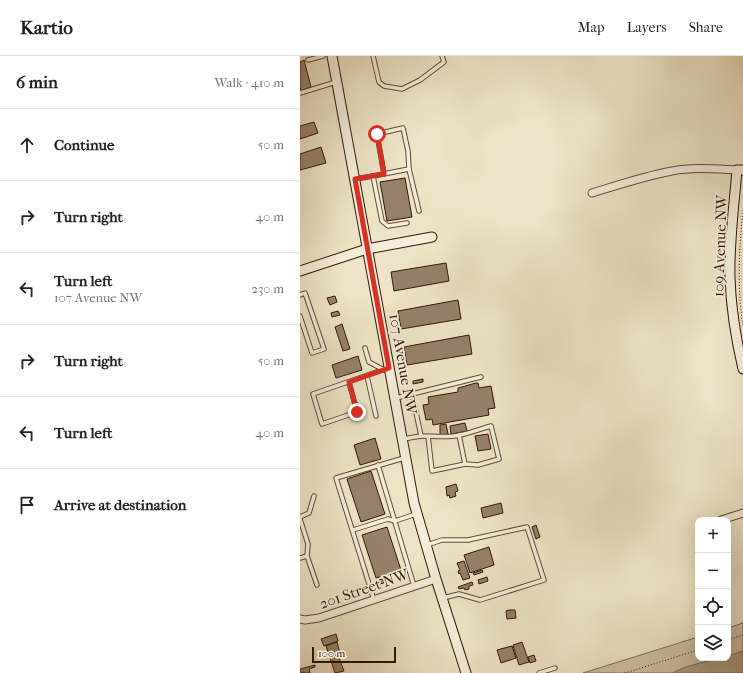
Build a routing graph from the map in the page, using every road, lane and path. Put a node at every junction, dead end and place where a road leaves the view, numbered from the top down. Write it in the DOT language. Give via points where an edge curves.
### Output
graph roads {
  1 [pos="324,56"];
  2 [pos="332,56"];
  3 [pos="373,56"];
  4 [pos="442,56"];
  5 [pos="308,60"];
  6 [pos="337,82"];
  7 [pos="300,93"];
  8 [pos="409,169"];
  9 [pos="740,170"];
  10 [pos="384,174"];
  11 [pos="374,176"];
  12 [pos="355,179"];
  13 [pos="592,193"];
  14 [pos="743,210"];
  15 [pos="419,211"];
  16 [pos="407,223"];
  17 [pos="432,237"];
  18 [pos="367,249"];
  19 [pos="300,271"];
  20 [pos="300,295"];
  21 [pos="300,316"];
  22 [pos="743,327"];
  23 [pos="365,348"];
  24 [pos="386,369"];
  25 [pos="743,370"];
  26 [pos="367,376"];
  27 [pos="481,377"];
  28 [pos="349,382"];
  29 [pos="412,394"];
  30 [pos="395,398"];
  31 [pos="376,416"];
  32 [pos="459,435"];
  33 [pos="421,436"];
  34 [pos="428,436"];
  35 [pos="402,439"];
  36 [pos="406,458"];
  37 [pos="465,464"];
  38 [pos="378,465"];
  39 [pos="314,496"];
  40 [pos="417,513"];
  41 [pos="743,513"];
  42 [pos="730,517"];
  43 [pos="300,518"];
  44 [pos="395,521"];
  45 [pos="352,530"];
  46 [pos="426,545"];
  47 [pos="307,556"];
  48 [pos="300,558"];
  49 [pos="436,579"];
  50 [pos="317,585"];
  51 [pos="414,586"];
  52 [pos="442,598"];
  53 [pos="374,600"];
  54 [pos="300,619"];
  55 [pos="743,635"];
  56 [pos="731,639"];
  57 [pos="695,651"];
  58 [pos="555,668"];
  59 [pos="466,673"];
  60 [pos="539,673"];
  61 [pos="625,673"];
  1 -- 5 [label="lane"];
  2 -- 6 [label="street, 107 Avenue NW"];
  3 -- 4 [label="lane" via="380,82 384,86 402,89 420,80 444,62"];
  6 -- 7 [label="lane"];
  6 -- 12 [label="street, 107 Avenue NW"];
  8 -- 10 [label="lane"];
  8 -- 10 [label="lane" via="403,128 377,134"];
  8 -- 15 [label="lane"];
  9 -- 13 [label="street" via="673,171"];
  9 -- 25 [label="street, 109 Avenue NW" via="732,232 730,277 734,326"];
  10 -- 11 [label="lane"];
  11 -- 12 [label="lane"];
  11 -- 16 [label="lane" via="382,221 388,226"];
  12 -- 18 [label="street, 107 Avenue NW"];
  14 -- 22 [label="path" via="739,266"];
  17 -- 18 [label="street"];
  18 -- 19 [label="street"];
  18 -- 24 [label="street, 107 Avenue NW"];
  20 -- 21 [label="lane" via="306,293 324,349 312,353"];
  23 -- 24 [label="lane" via="369,362"];
  24 -- 26 [label="lane"];
  24 -- 30 [label="street, 107 Avenue NW"];
  26 -- 28 [label="lane"];
  26 -- 31 [label="lane"];
  27 -- 29 [label="lane"];
  28 -- 28 [label="lane" via="313,394 322,424 357,412"];
  29 -- 30 [label="lane"];
  29 -- 33 [label="lane"];
  30 -- 35 [label="street, 107 Avenue NW"];
  32 -- 34 [label="lane"];
  32 -- 37 [label="lane"];
  32 -- 37 [label="lane" via="491,426 499,459 478,465"];
  33 -- 34 [label="lane"];
  33 -- 35 [label="lane"];
  34 -- 37 [label="lane" via="432,471"];
  35 -- 36 [label="street, 107 Avenue NW"];
  36 -- 38 [label="lane"];
  36 -- 40 [label="street, 107 Avenue NW"];
  38 -- 44 [label="lane"];
  38 -- 45 [label="lane" via="336,478"];
  39 -- 43 [label="lane" via="309,514"];
  40 -- 44 [label="lane"];
  40 -- 46 [label="street, 107 Avenue NW"];
  41 -- 42 [label="street"];
  43 -- 47 [label="lane" via="308,544"];
  44 -- 45 [label="lane" via="388,519"];
  44 -- 51 [label="lane"];
  45 -- 53 [label="lane"];
  46 -- 49 [label="street, 107 Avenue NW"];
  46 -- 52 [label="lane" via="442,540 468,540 527,527 544,580 480,600 459,594"];
  47 -- 48 [label="lane"];
  47 -- 50 [label="lane"];
  49 -- 51 [label="street, 201 Street NW"];
  49 -- 52 [label="street, 107 Avenue NW"];
  51 -- 53 [label="street, 201 Street NW"];
  52 -- 59 [label="street, 107 Avenue NW"];
  53 -- 54 [label="street, 201 Street NW" via="319,618"];
  55 -- 56 [label="path"];
  57 -- 61 [label="path"];
  58 -- 60 [label="lane"];
}
